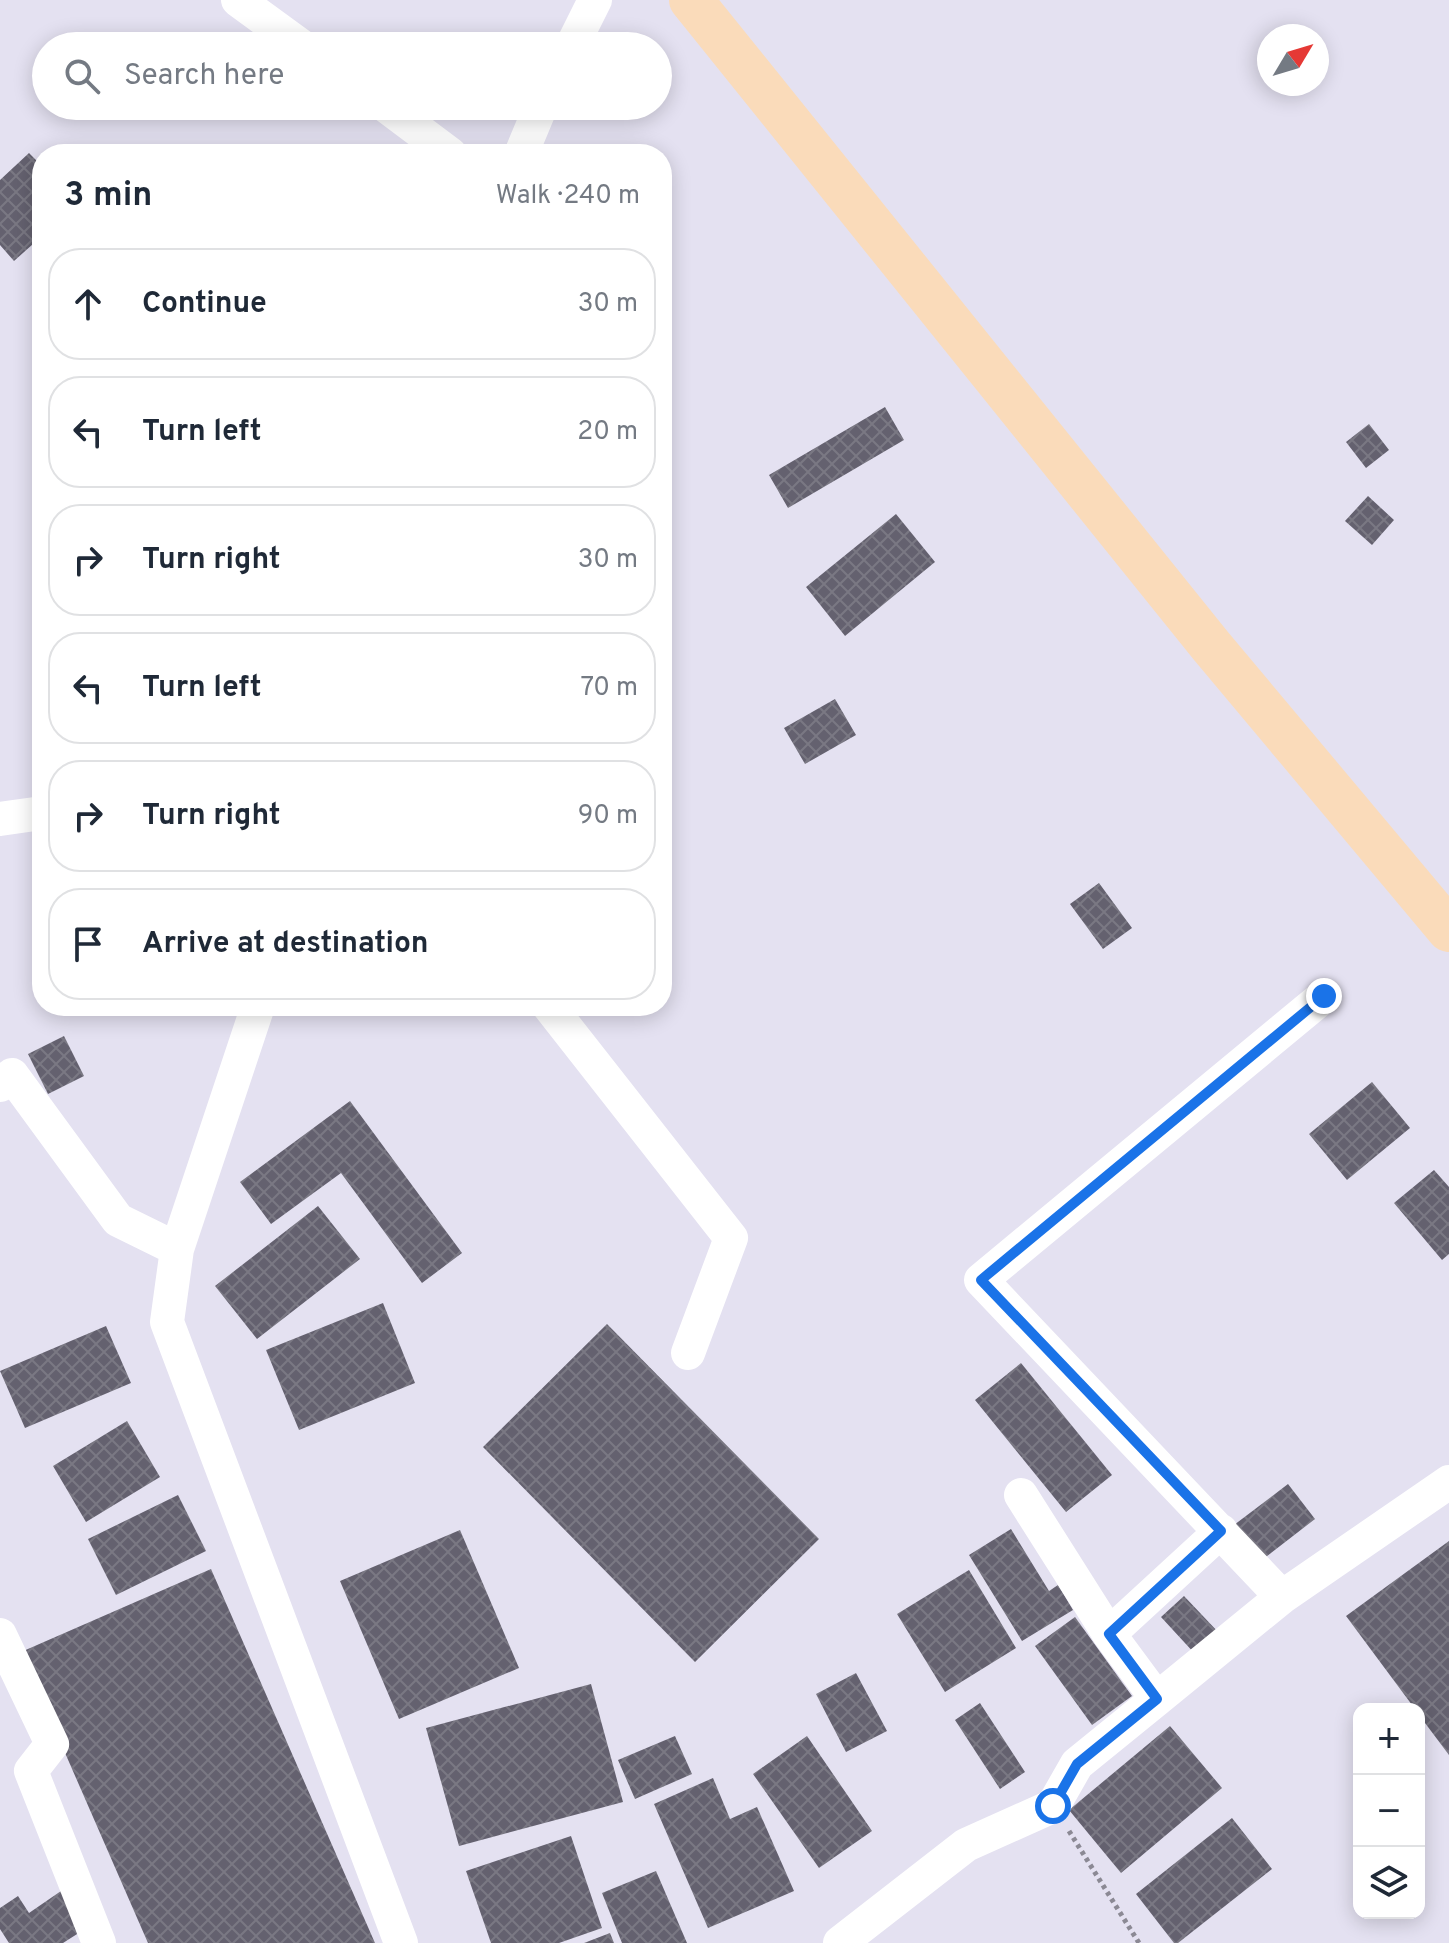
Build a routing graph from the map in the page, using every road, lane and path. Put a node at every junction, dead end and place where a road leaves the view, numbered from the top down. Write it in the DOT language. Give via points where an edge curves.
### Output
graph roads {
  1 [pos="238,0"];
  2 [pos="595,0"];
  3 [pos="691,0"];
  4 [pos="282,32"];
  5 [pos="579,32"];
  6 [pos="405,120"];
  7 [pos="535,120"];
  8 [pos="437,144"];
  9 [pos="525,144"];
  10 [pos="32,814"];
  11 [pos="0,819"];
  12 [pos="1449,930"];
  13 [pos="1324,996"];
  14 [pos="255,1016"];
  15 [pos="557,1016"];
  16 [pos="0,1085"];
  17 [pos="177,1249"];
  18 [pos="688,1353"];
  19 [pos="1449,1482"];
  20 [pos="1021,1495"];
  21 [pos="1221,1531"];
  22 [pos="1282,1597"];
  23 [pos="1109,1634"];
  24 [pos="0,1635"];
  25 [pos="1157,1699"];
  26 [pos="1053,1806"];
  27 [pos="99,1943"];
  28 [pos="401,1943"];
  29 [pos="840,1943"];
  30 [pos="1139,1943"];
  1 -- 4 [label="street"];
  2 -- 5 [label="street"];
  3 -- 12 [label="main road" via="1211,646"];
  6 -- 8 [label="street"];
  7 -- 9 [label="street"];
  10 -- 11 [label="street"];
  13 -- 21 [label="street" via="981,1280"];
  14 -- 17 [label="street"];
  15 -- 18 [label="street" via="731,1238"];
  16 -- 17 [label="street" via="12,1075 118,1220"];
  17 -- 28 [label="street" via="167,1322"];
  19 -- 22 [label="street"];
  20 -- 23 [label="street"];
  21 -- 22 [label="street"];
  21 -- 23 [label="street"];
  22 -- 25 [label="street"];
  23 -- 25 [label="street"];
  24 -- 27 [label="street" via="52,1744 31,1771"];
  25 -- 26 [label="street" via="1077,1764"];
  26 -- 29 [label="street" via="966,1845"];
  26 -- 30 [label="path"];
}
